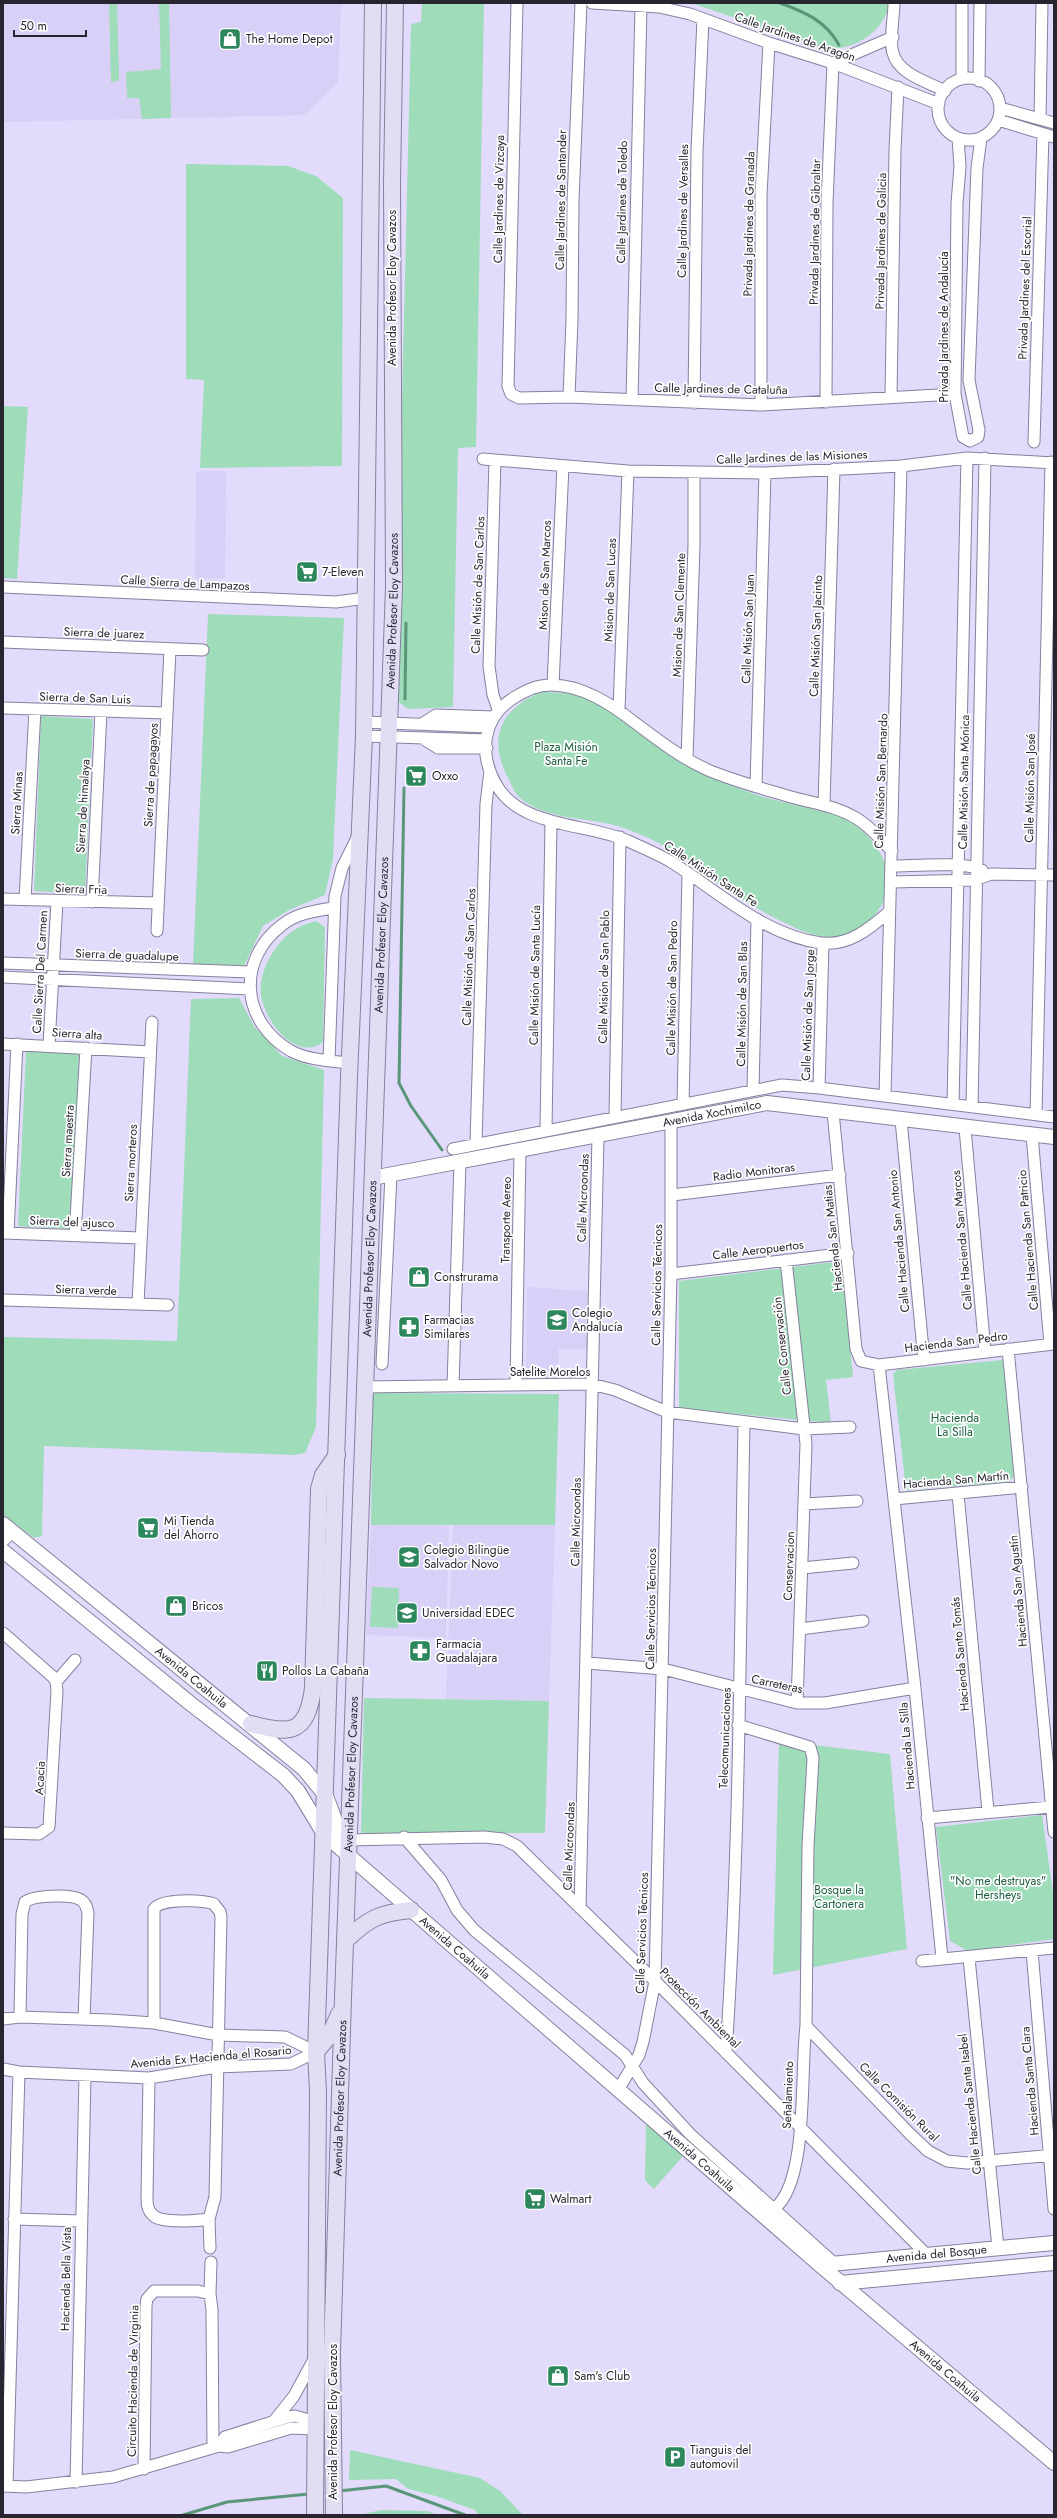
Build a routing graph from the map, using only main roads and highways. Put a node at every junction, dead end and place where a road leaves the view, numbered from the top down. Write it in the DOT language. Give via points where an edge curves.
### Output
graph roads {
  1 [pos="373,3"];
  2 [pos="395,3"];
  3 [pos="370,190"];
  4 [pos="392,190"];
  5 [pos="394,587"];
  6 [pos="366,598"];
  7 [pos="350,1070"];
  8 [pos="376,1072"];
  9 [pos="372,1178"];
  10 [pos="347,1179"];
  11 [pos="337,1455"];
  12 [pos="314,1655"];
  13 [pos="329,1702"];
  14 [pos="247,1721"];
  15 [pos="411,1910"];
  16 [pos="346,1940"];
  17 [pos="343,1998"];
  18 [pos="316,2052"];
  19 [pos="340,2108"];
  20 [pos="315,2515"];
  21 [pos="334,2515"];
  1 -- 3 [label="main road, Avenida Profesor Eloy Cavazos"];
  2 -- 4 [label="main road, Avenida Profesor Eloy Cavazos"];
  3 -- 4 [label="main road"];
  3 -- 6 [label="main road, Avenida Profesor Eloy Cavazos"];
  4 -- 5 [label="main road, Avenida Profesor Eloy Cavazos"];
  5 -- 6 [label="main road"];
  5 -- 8 [label="main road, Avenida Profesor Eloy Cavazos"];
  6 -- 7 [label="main road, Avenida Profesor Eloy Cavazos" via="364,729"];
  7 -- 8 [label="main road"];
  7 -- 10 [label="main road, Avenida Profesor Eloy Cavazos"];
  8 -- 9 [label="main road, Avenida Profesor Eloy Cavazos"];
  9 -- 10 [label="main road"];
  9 -- 16 [label="main road, Avenida Profesor Eloy Cavazos"];
  10 -- 11 [label="main road, Avenida Profesor Eloy Cavazos"];
  11 -- 12 [label="main road" via="323,1475 320,1489"];
  11 -- 13 [label="main road, Avenida Profesor Eloy Cavazos"];
  12 -- 13 [label="main road"];
  12 -- 14 [label="main road" via="312,1698 309,1711 302,1721 290,1731 281,1732"];
  13 -- 18 [label="main road, Avenida Profesor Eloy Cavazos"];
  15 -- 16 [label="main road" via="380,1914 362,1924"];
  16 -- 17 [label="main road, Avenida Profesor Eloy Cavazos"];
  17 -- 18 [label="main road" via="330,2034"];
  17 -- 19 [label="main road, Avenida Profesor Eloy Cavazos"];
  18 -- 19 [label="main road" via="334,2079"];
  18 -- 20 [label="main road, Avenida Profesor Eloy Cavazos" via="318,2092"];
  19 -- 21 [label="main road, Avenida Profesor Eloy Cavazos" via="332,2353"];
}
